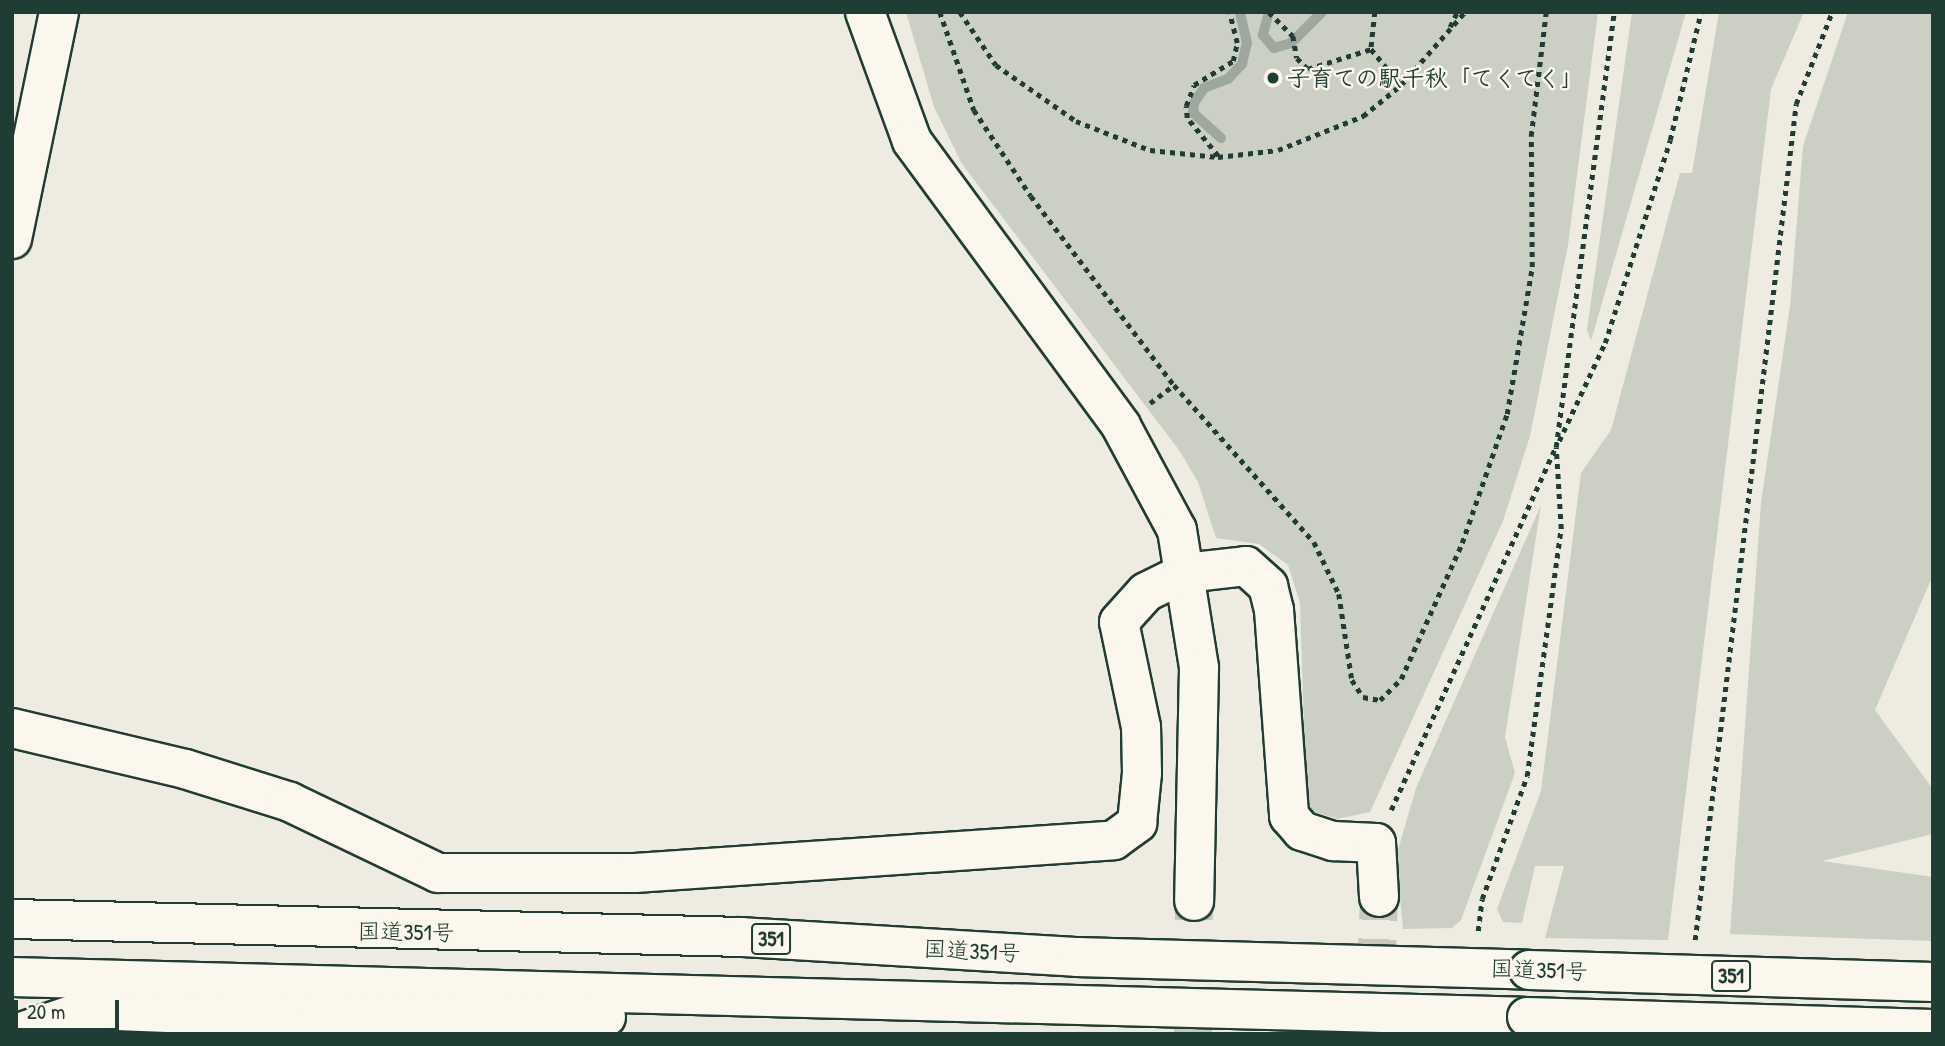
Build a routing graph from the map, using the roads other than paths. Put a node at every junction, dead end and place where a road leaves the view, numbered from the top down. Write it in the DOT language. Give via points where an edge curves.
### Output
graph roads {
  1 [pos="59,12"];
  2 [pos="865,12"];
  3 [pos="12,239"];
  4 [pos="1185,573"];
  5 [pos="12,728"];
  6 [pos="1379,897"];
  7 [pos="1194,901"];
  8 [pos="12,919"];
  9 [pos="12,977"];
  10 [pos="1933,982"];
  11 [pos="810,1001"];
  12 [pos="1933,1029"];
  13 [pos="15,1034"];
  1 -- 3 [label="main road"];
  2 -- 4 [label="main road" via="912,141 1121,426 1177,530"];
  4 -- 5 [label="main road" via="1146,592 1119,622 1141,727 1142,773 1137,823 1114,839 635,873 438,873 290,802 185,769"];
  4 -- 6 [label="main road" via="1246,566 1268,586 1289,816 1303,831 1333,841 1376,843"];
  4 -- 7 [label="main road" via="1200,720"];
  8 -- 10 [label="main road, 国道351号 / 351, bridge" via="741,937 1077,957"];
  9 -- 11 [label="main road, 国道351号 / 351"];
  11 -- 12 [label="main road, 国道351号 / 351, bridge"];
  11 -- 13 [label="main road" via="568,1020 92,1011"];
}
